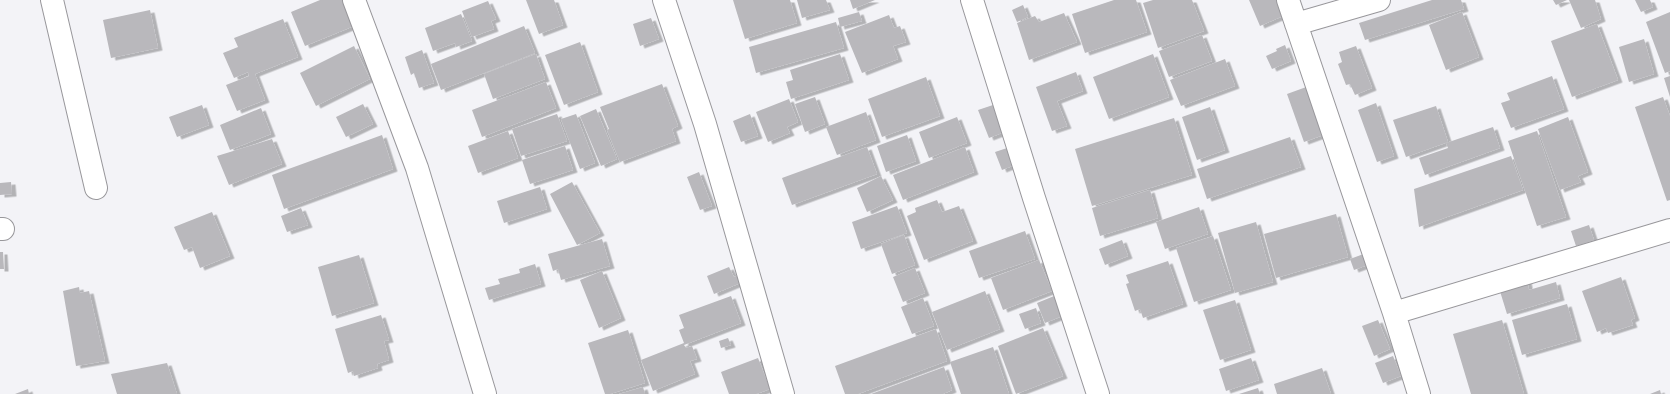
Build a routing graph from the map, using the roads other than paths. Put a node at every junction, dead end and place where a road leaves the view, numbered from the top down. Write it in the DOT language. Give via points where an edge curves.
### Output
graph roads {
  1 [pos="52,0"];
  2 [pos="354,0"];
  3 [pos="664,0"];
  4 [pos="972,0"];
  5 [pos="1288,0"];
  6 [pos="1379,0"];
  7 [pos="1296,24"];
  8 [pos="96,188"];
  9 [pos="1670,230"];
  10 [pos="1394,313"];
  11 [pos="485,394"];
  12 [pos="783,394"];
  13 [pos="1098,394"];
  14 [pos="1419,394"];
  1 -- 8 [label="street"];
  2 -- 11 [label="street" via="417,168"];
  3 -- 12 [label="street" via="705,124"];
  4 -- 13 [label="street"];
  5 -- 7 [label="street"];
  6 -- 7 [label="street"];
  7 -- 10 [label="street"];
  9 -- 10 [label="street"];
  10 -- 14 [label="street"];
}
